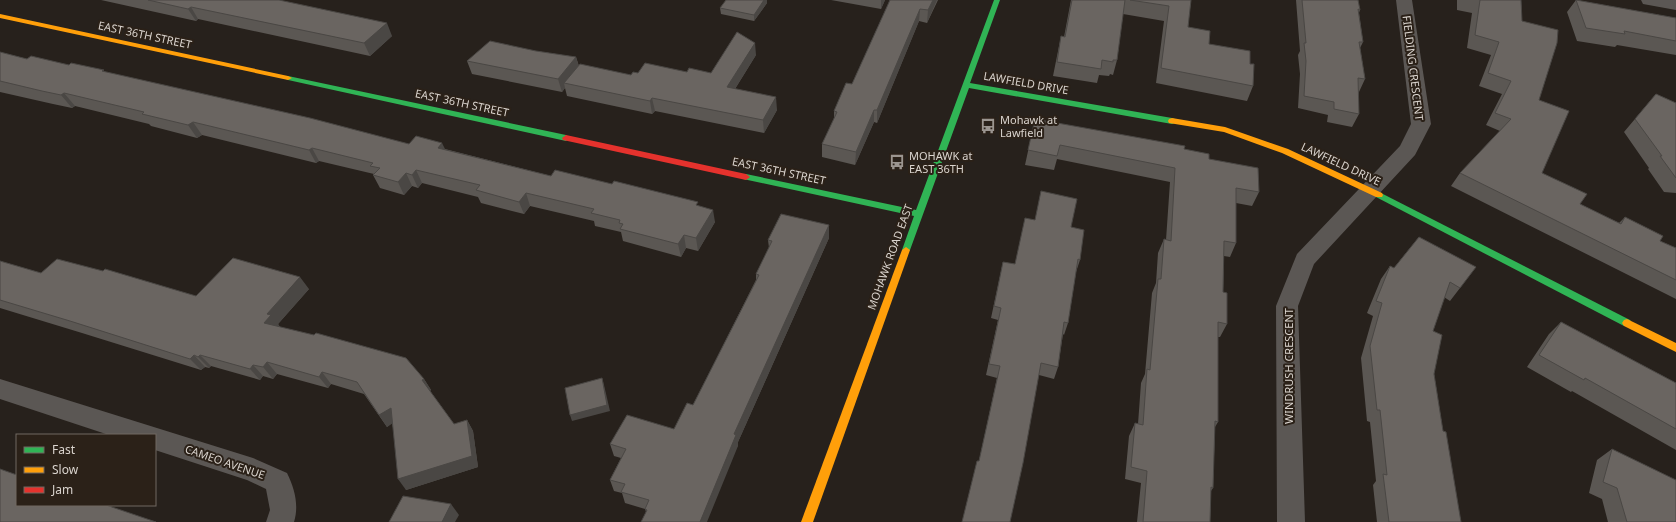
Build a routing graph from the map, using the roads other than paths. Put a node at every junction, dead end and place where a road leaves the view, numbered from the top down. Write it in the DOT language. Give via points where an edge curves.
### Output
graph roads {
  1 [pos="997,0"];
  2 [pos="1404,0"];
  3 [pos="1649,0"];
  4 [pos="1676,5"];
  5 [pos="0,16"];
  6 [pos="966,84"];
  7 [pos="1371,191"];
  8 [pos="918,214"];
  9 [pos="1676,348"];
  10 [pos="0,389"];
  11 [pos="141,434"];
  12 [pos="156,439"];
  13 [pos="280,522"];
  14 [pos="807,522"];
  15 [pos="1291,522"];
  1 -- 6 [label="street, MOHAWK ROAD EAST"];
  2 -- 7 [label="street, FIELDING CRESCENT" via="1421,124 1408,150"];
  3 -- 4 [label="street"];
  5 -- 8 [label="street, EAST 36TH STREET"];
  6 -- 7 [label="street, LAWFIELD DRIVE" via="1225,130 1285,151"];
  6 -- 8 [label="street, MOHAWK ROAD EAST"];
  7 -- 9 [label="street, LAWFIELD DRIVE"];
  7 -- 15 [label="street, WINDRUSH CRESCENT" via="1305,260 1287,306"];
  8 -- 14 [label="street, MOHAWK ROAD EAST"];
  10 -- 11 [label="street"];
  12 -- 13 [label="street, CAMEO AVENUE" via="253,470 278,482 284,510"];
}
